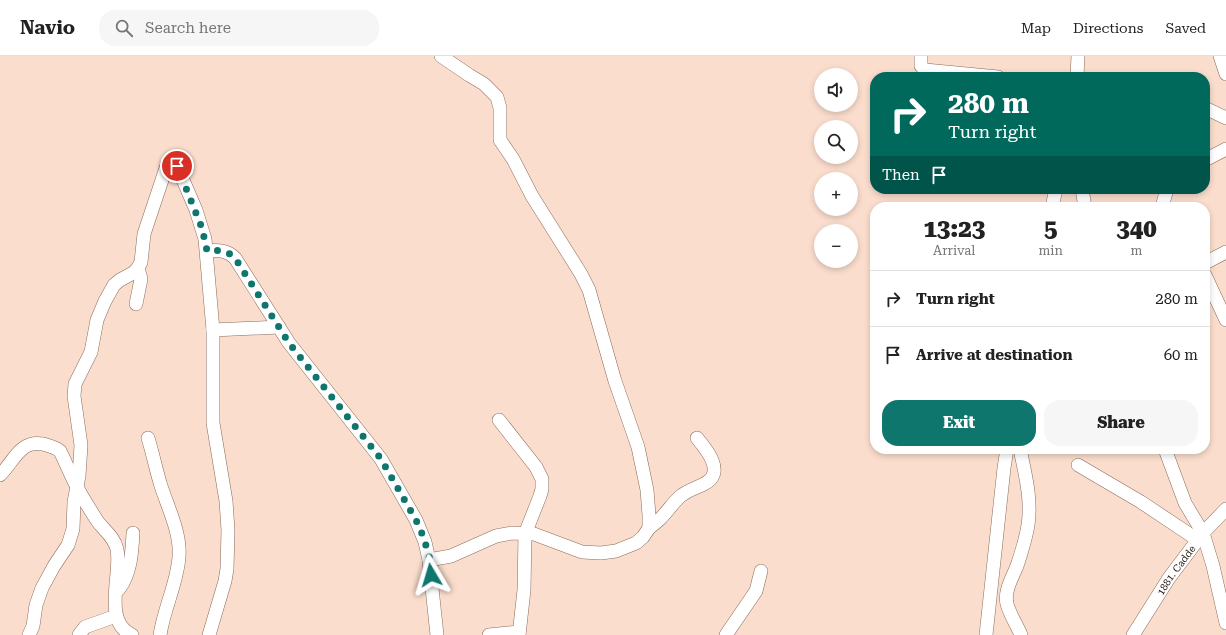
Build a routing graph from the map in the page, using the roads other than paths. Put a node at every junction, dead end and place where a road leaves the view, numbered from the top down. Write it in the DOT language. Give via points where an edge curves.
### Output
graph roads {
  1 [pos="441,56"];
  2 [pos="921,56"];
  3 [pos="1078,56"];
  4 [pos="1220,56"];
  5 [pos="946,72"];
  6 [pos="1077,72"];
  7 [pos="1226,74"];
  8 [pos="1210,112"];
  9 [pos="1226,118"];
  10 [pos="1226,149"];
  11 [pos="1210,157"];
  12 [pos="207,251"];
  13 [pos="1226,252"];
  14 [pos="1210,260"];
  15 [pos="138,268"];
  16 [pos="1210,286"];
  17 [pos="136,304"];
  18 [pos="1226,320"];
  19 [pos="279,327"];
  20 [pos="213,330"];
  21 [pos="499,420"];
  22 [pos="148,438"];
  23 [pos="697,438"];
  24 [pos="1006,454"];
  25 [pos="1021,454"];
  26 [pos="1168,454"];
  27 [pos="1078,465"];
  28 [pos="0,476"];
  29 [pos="77,487"];
  30 [pos="1226,509"];
  31 [pos="649,528"];
  32 [pos="133,533"];
  33 [pos="524,534"];
  34 [pos="1200,536"];
  35 [pos="430,560"];
  36 [pos="761,571"];
  37 [pos="115,593"];
  38 [pos="991,599"];
  39 [pos="1007,599"];
  40 [pos="116,616"];
  41 [pos="1226,623"];
  42 [pos="519,633"];
  43 [pos="29,635"];
  44 [pos="79,635"];
  45 [pos="132,635"];
  46 [pos="160,635"];
  47 [pos="209,635"];
  48 [pos="436,635"];
  49 [pos="489,635"];
  50 [pos="726,635"];
  51 [pos="986,635"];
  52 [pos="1021,635"];
  53 [pos="1132,635"];
  1 -- 31 [label="street" via="484,84 496,97 500,108 500,140 589,290 615,381 638,447 647,490"];
  2 -- 5 [label="street" via="921,66 925,70"];
  3 -- 6 [label="street"];
  4 -- 7 [label="street"];
  8 -- 9 [label="street"];
  10 -- 11 [label="street"];
  12 -- 15 [label="street" via="196,210 177,166 170,162 146,228"];
  12 -- 19 [label="street" via="230,252"];
  12 -- 20 [label="street"];
  13 -- 14 [label="street"];
  15 -- 17 [label="street" via="140,279"];
  15 -- 29 [label="street" via="114,285 104,301 96,320 91,352 75,384 74,396 82,445"];
  16 -- 18 [label="street"];
  19 -- 20 [label="street"];
  19 -- 35 [label="street" via="381,459 416,520"];
  20 -- 47 [label="street" via="213,423 226,501 228,538 225,581"];
  21 -- 33 [label="street" via="536,467 542,479 540,496"];
  22 -- 46 [label="street" via="179,548 177,569"];
  23 -- 31 [label="street" via="712,459 712,477 680,496"];
  24 -- 38 [label="street"];
  25 -- 39 [label="street" via="1028,485 1029,516"];
  26 -- 34 [label="street"];
  27 -- 34 [label="street"];
  28 -- 29 [label="street" via="24,448 34,443 60,451"];
  29 -- 37 [label="street" via="117,548"];
  29 -- 43 [label="street" via="72,537 42,588"];
  30 -- 34 [label="street, 1881. Cadde"];
  31 -- 33 [label="street" via="636,543 616,551 601,553 582,552 534,534"];
  32 -- 37 [label="street" via="129,566 123,582"];
  33 -- 35 [label="street" via="496,536 451,556"];
  33 -- 42 [label="street" via="524,590"];
  34 -- 41 [label="street" via="1214,566"];
  34 -- 53 [label="street, 1881. Cadde"];
  35 -- 48 [label="street"];
  36 -- 50 [label="street" via="756,591"];
  37 -- 40 [label="street"];
  38 -- 39 [label="street"];
  38 -- 51 [label="street"];
  39 -- 52 [label="street"];
  40 -- 44 [label="street" via="85,627"];
  40 -- 45 [label="street" via="124,630"];
  42 -- 49 [label="street"];
}
